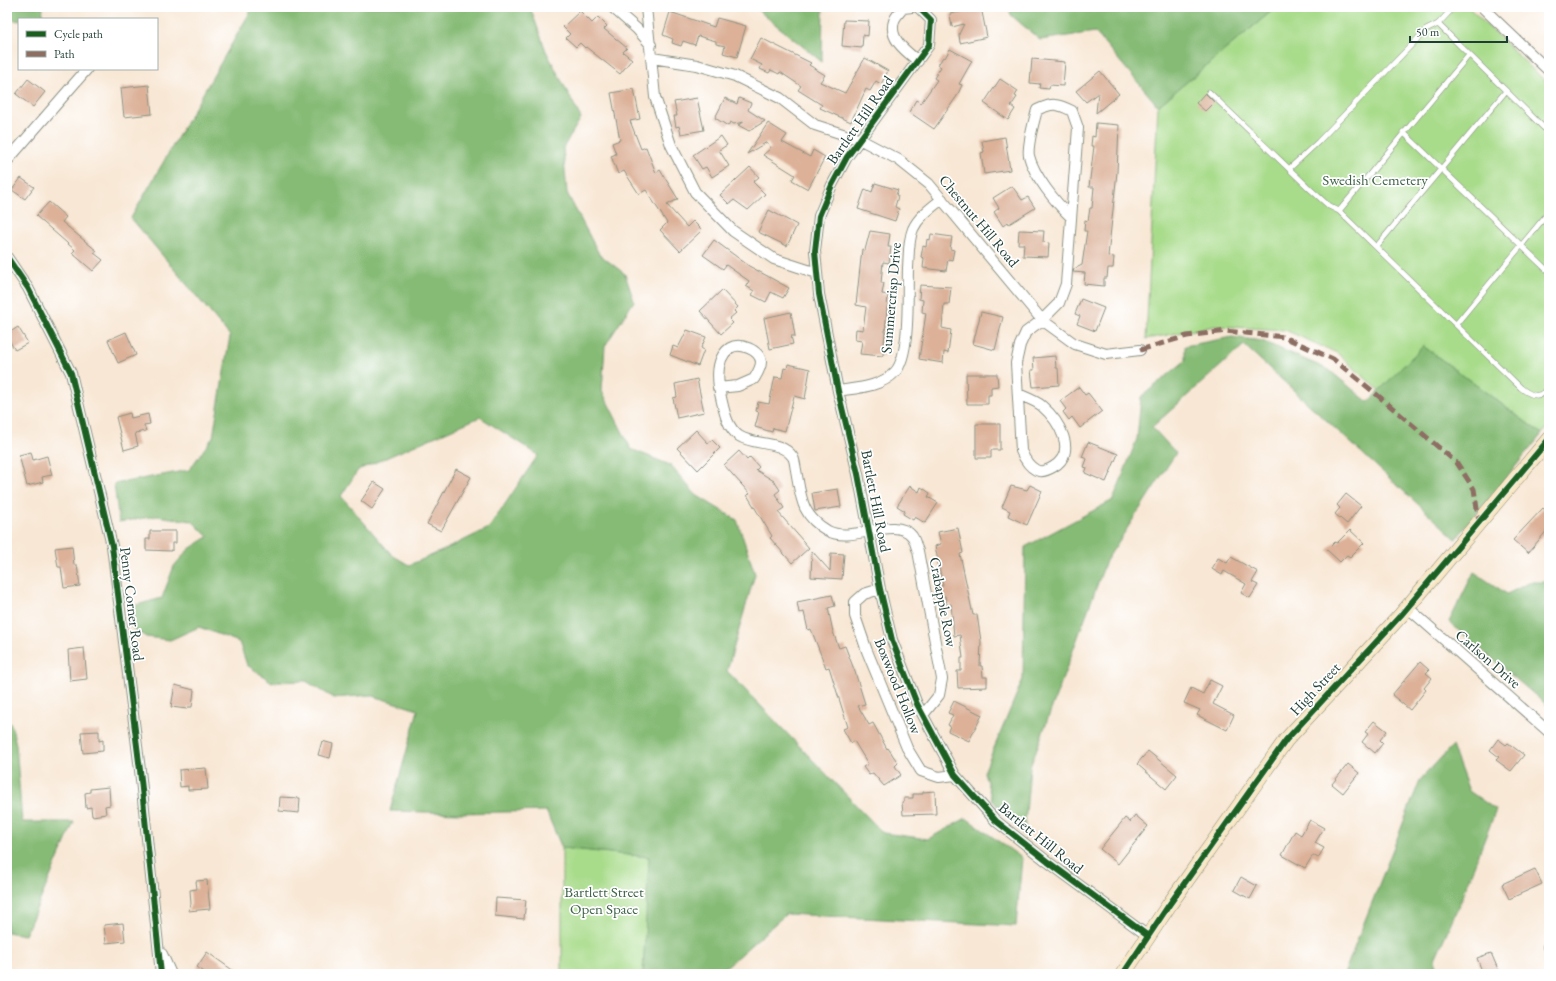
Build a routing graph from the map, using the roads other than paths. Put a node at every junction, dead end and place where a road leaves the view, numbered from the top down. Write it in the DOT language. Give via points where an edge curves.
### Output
graph roads {
  1 [pos="612,7"];
  2 [pos="646,7"];
  3 [pos="912,7"];
  4 [pos="918,7"];
  5 [pos="1454,7"];
  6 [pos="1482,7"];
  7 [pos="1438,24"];
  8 [pos="651,45"];
  9 [pos="1469,55"];
  10 [pos="652,58"];
  11 [pos="918,61"];
  12 [pos="86,70"];
  13 [pos="1549,71"];
  14 [pos="1506,91"];
  15 [pos="1209,92"];
  16 [pos="1403,132"];
  17 [pos="1549,133"];
  18 [pos="861,140"];
  19 [pos="7,162"];
  20 [pos="1290,168"];
  21 [pos="1442,169"];
  22 [pos="942,199"];
  23 [pos="1339,210"];
  24 [pos="1549,212"];
  25 [pos="1071,217"];
  26 [pos="1521,245"];
  27 [pos="1376,246"];
  28 [pos="7,257"];
  29 [pos="1549,272"];
  30 [pos="817,273"];
  31 [pos="1042,320"];
  32 [pos="1456,323"];
  33 [pos="1140,350"];
  34 [pos="718,388"];
  35 [pos="1549,388"];
  36 [pos="838,391"];
  37 [pos="1018,394"];
  38 [pos="1549,439"];
  39 [pos="869,532"];
  40 [pos="880,589"];
  41 [pos="1407,607"];
  42 [pos="923,715"];
  43 [pos="1549,732"];
  44 [pos="955,775"];
  45 [pos="1148,936"];
  46 [pos="158,946"];
  47 [pos="161,974"];
  48 [pos="171,974"];
  49 [pos="1123,974"];
  1 -- 8 [label="street" via="637,28"];
  2 -- 8 [label="street"];
  3 -- 11 [label="street" via="903,8 894,22 894,38"];
  4 -- 11 [label="street, Bartlett Hill Road" via="931,20 929,45"];
  5 -- 7 [label="lane"];
  6 -- 13 [label="street"];
  7 -- 9 [label="lane"];
  7 -- 20 [label="lane" via="1426,30"];
  8 -- 10 [label="street"];
  9 -- 14 [label="lane"];
  9 -- 16 [label="lane"];
  10 -- 18 [label="street, Chestnut Hill Road" via="697,65 735,76 780,98 815,125"];
  10 -- 30 [label="street" via="655,97 671,145 695,192 733,230 774,259"];
  11 -- 18 [label="street, Bartlett Hill Road"];
  12 -- 19 [label="street"];
  14 -- 17 [label="lane"];
  14 -- 21 [label="lane"];
  15 -- 20 [label="lane"];
  16 -- 21 [label="lane"];
  16 -- 23 [label="lane"];
  18 -- 22 [label="street, Chestnut Hill Road" via="899,160 930,184"];
  18 -- 30 [label="street, Bartlett Hill Road" via="847,157 819,216 815,251"];
  20 -- 23 [label="lane" via="1329,206"];
  21 -- 26 [label="lane"];
  21 -- 27 [label="lane"];
  22 -- 31 [label="street, Chestnut Hill Road"];
  22 -- 36 [label="street, Summercrisp Drive" via="920,217 912,231 909,248 906,344 895,373 880,382"];
  23 -- 27 [label="lane"];
  24 -- 26 [label="lane"];
  25 -- 25 [label="street" via="1055,202 1029,155 1037,110 1047,105 1059,104 1072,111 1078,128"];
  25 -- 31 [label="street" via="1066,284 1059,303"];
  26 -- 29 [label="lane"];
  26 -- 32 [label="lane"];
  27 -- 32 [label="lane"];
  28 -- 46 [label="street, Penny Corner Road" via="28,288 71,373 112,546 140,770"];
  30 -- 36 [label="street, Bartlett Hill Road"];
  31 -- 33 [label="street, Chestnut Hill Road" via="1074,344 1106,354"];
  31 -- 37 [label="street" via="1026,332 1020,345 1016,363"];
  32 -- 35 [label="lane" via="1528,394 1537,396"];
  34 -- 34 [label="street" via="721,362 731,347 743,346 758,355 761,362 754,379 738,386"];
  34 -- 39 [label="street, Crabapple Row" via="726,418 734,433 746,440 784,448 793,456 804,509 814,521 829,531 849,535"];
  36 -- 39 [label="street, Bartlett Hill Road"];
  37 -- 37 [label="street" via="1021,451 1027,462 1036,470 1046,471 1058,464 1064,454 1066,444 1062,430 1042,406"];
  38 -- 41 [label="street, High Street"];
  39 -- 40 [label="street, Bartlett Hill Road"];
  39 -- 42 [label="street, Crabapple Row" via="888,527 900,529 912,536 918,551 942,679 939,695"];
  40 -- 42 [label="street, Bartlett Hill Road" via="892,640"];
  40 -- 44 [label="street, Boxwood Hollow" via="864,594 855,602 855,616 906,748 921,772 939,778"];
  41 -- 43 [label="street, Carlson Drive"];
  41 -- 45 [label="street, High Street" via="1286,740"];
  42 -- 44 [label="street, Bartlett Hill Road"];
  44 -- 45 [label="street, Bartlett Hill Road" via="996,821"];
  45 -- 49 [label="street, High Street"];
  46 -- 47 [label="street, Penny Corner Road"];
  46 -- 48 [label="street, Penny Corner Road"];
}
